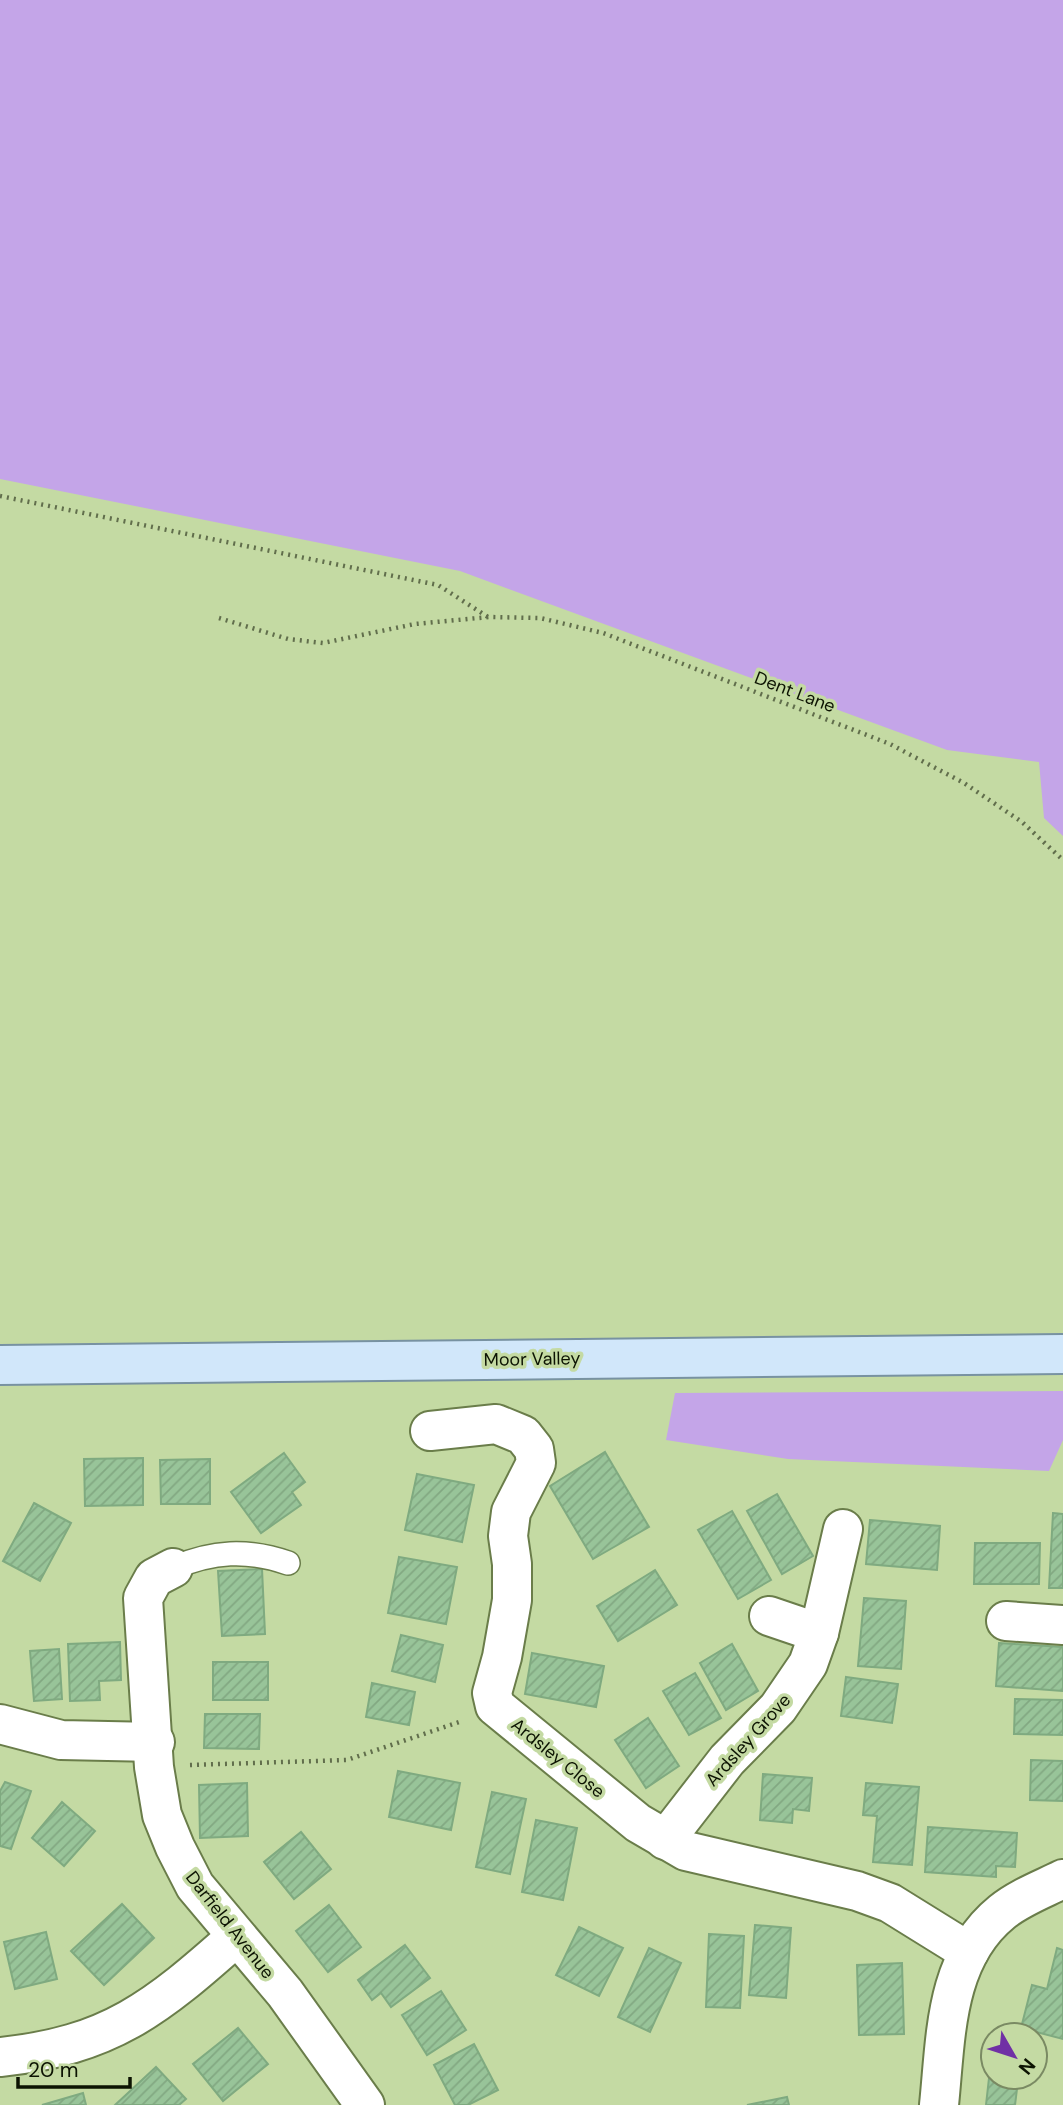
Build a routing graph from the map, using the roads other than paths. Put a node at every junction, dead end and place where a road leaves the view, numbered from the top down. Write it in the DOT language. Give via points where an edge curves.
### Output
graph roads {
  1 [pos="1063,1354"];
  2 [pos="0,1364"];
  3 [pos="430,1431"];
  4 [pos="843,1529"];
  5 [pos="288,1563"];
  6 [pos="173,1568"];
  7 [pos="769,1616"];
  8 [pos="1006,1621"];
  9 [pos="1063,1625"];
  10 [pos="819,1633"];
  11 [pos="0,1724"];
  12 [pos="155,1754"];
  13 [pos="665,1840"];
  14 [pos="1063,1879"];
  15 [pos="236,1937"];
  16 [pos="969,1952"];
  17 [pos="0,2057"];
  18 [pos="365,2105"];
  19 [pos="939,2105"];
  1 -- 2 [label="main road, Moor Valley"];
  3 -- 13 [label="street, Ardsley Close" via="496,1424 523,1435 534,1449 536,1463 511,1512 512,1600 492,1693 495,1706 638,1824"];
  4 -- 10 [label="street, Ardsley Grove"];
  5 -- 6 [label="lane" via="263,1555 219,1552"];
  6 -- 12 [label="street, Darfield Avenue" via="153,1578 143,1598"];
  7 -- 10 [label="street"];
  8 -- 9 [label="street"];
  10 -- 13 [label="street, Ardsley Grove" via="796,1685 727,1760"];
  11 -- 12 [label="street" via="61,1740"];
  12 -- 15 [label="street, Darfield Avenue" via="162,1815 174,1847 195,1886"];
  13 -- 16 [label="street, Ardsley Close" via="685,1851 857,1891 890,1903"];
  14 -- 16 [label="street" via="1002,1912"];
  15 -- 17 [label="street" via="175,1992 124,2025 69,2046"];
  15 -- 18 [label="street, Darfield Avenue" via="285,1993"];
  16 -- 19 [label="street" via="951,1993"];
}
